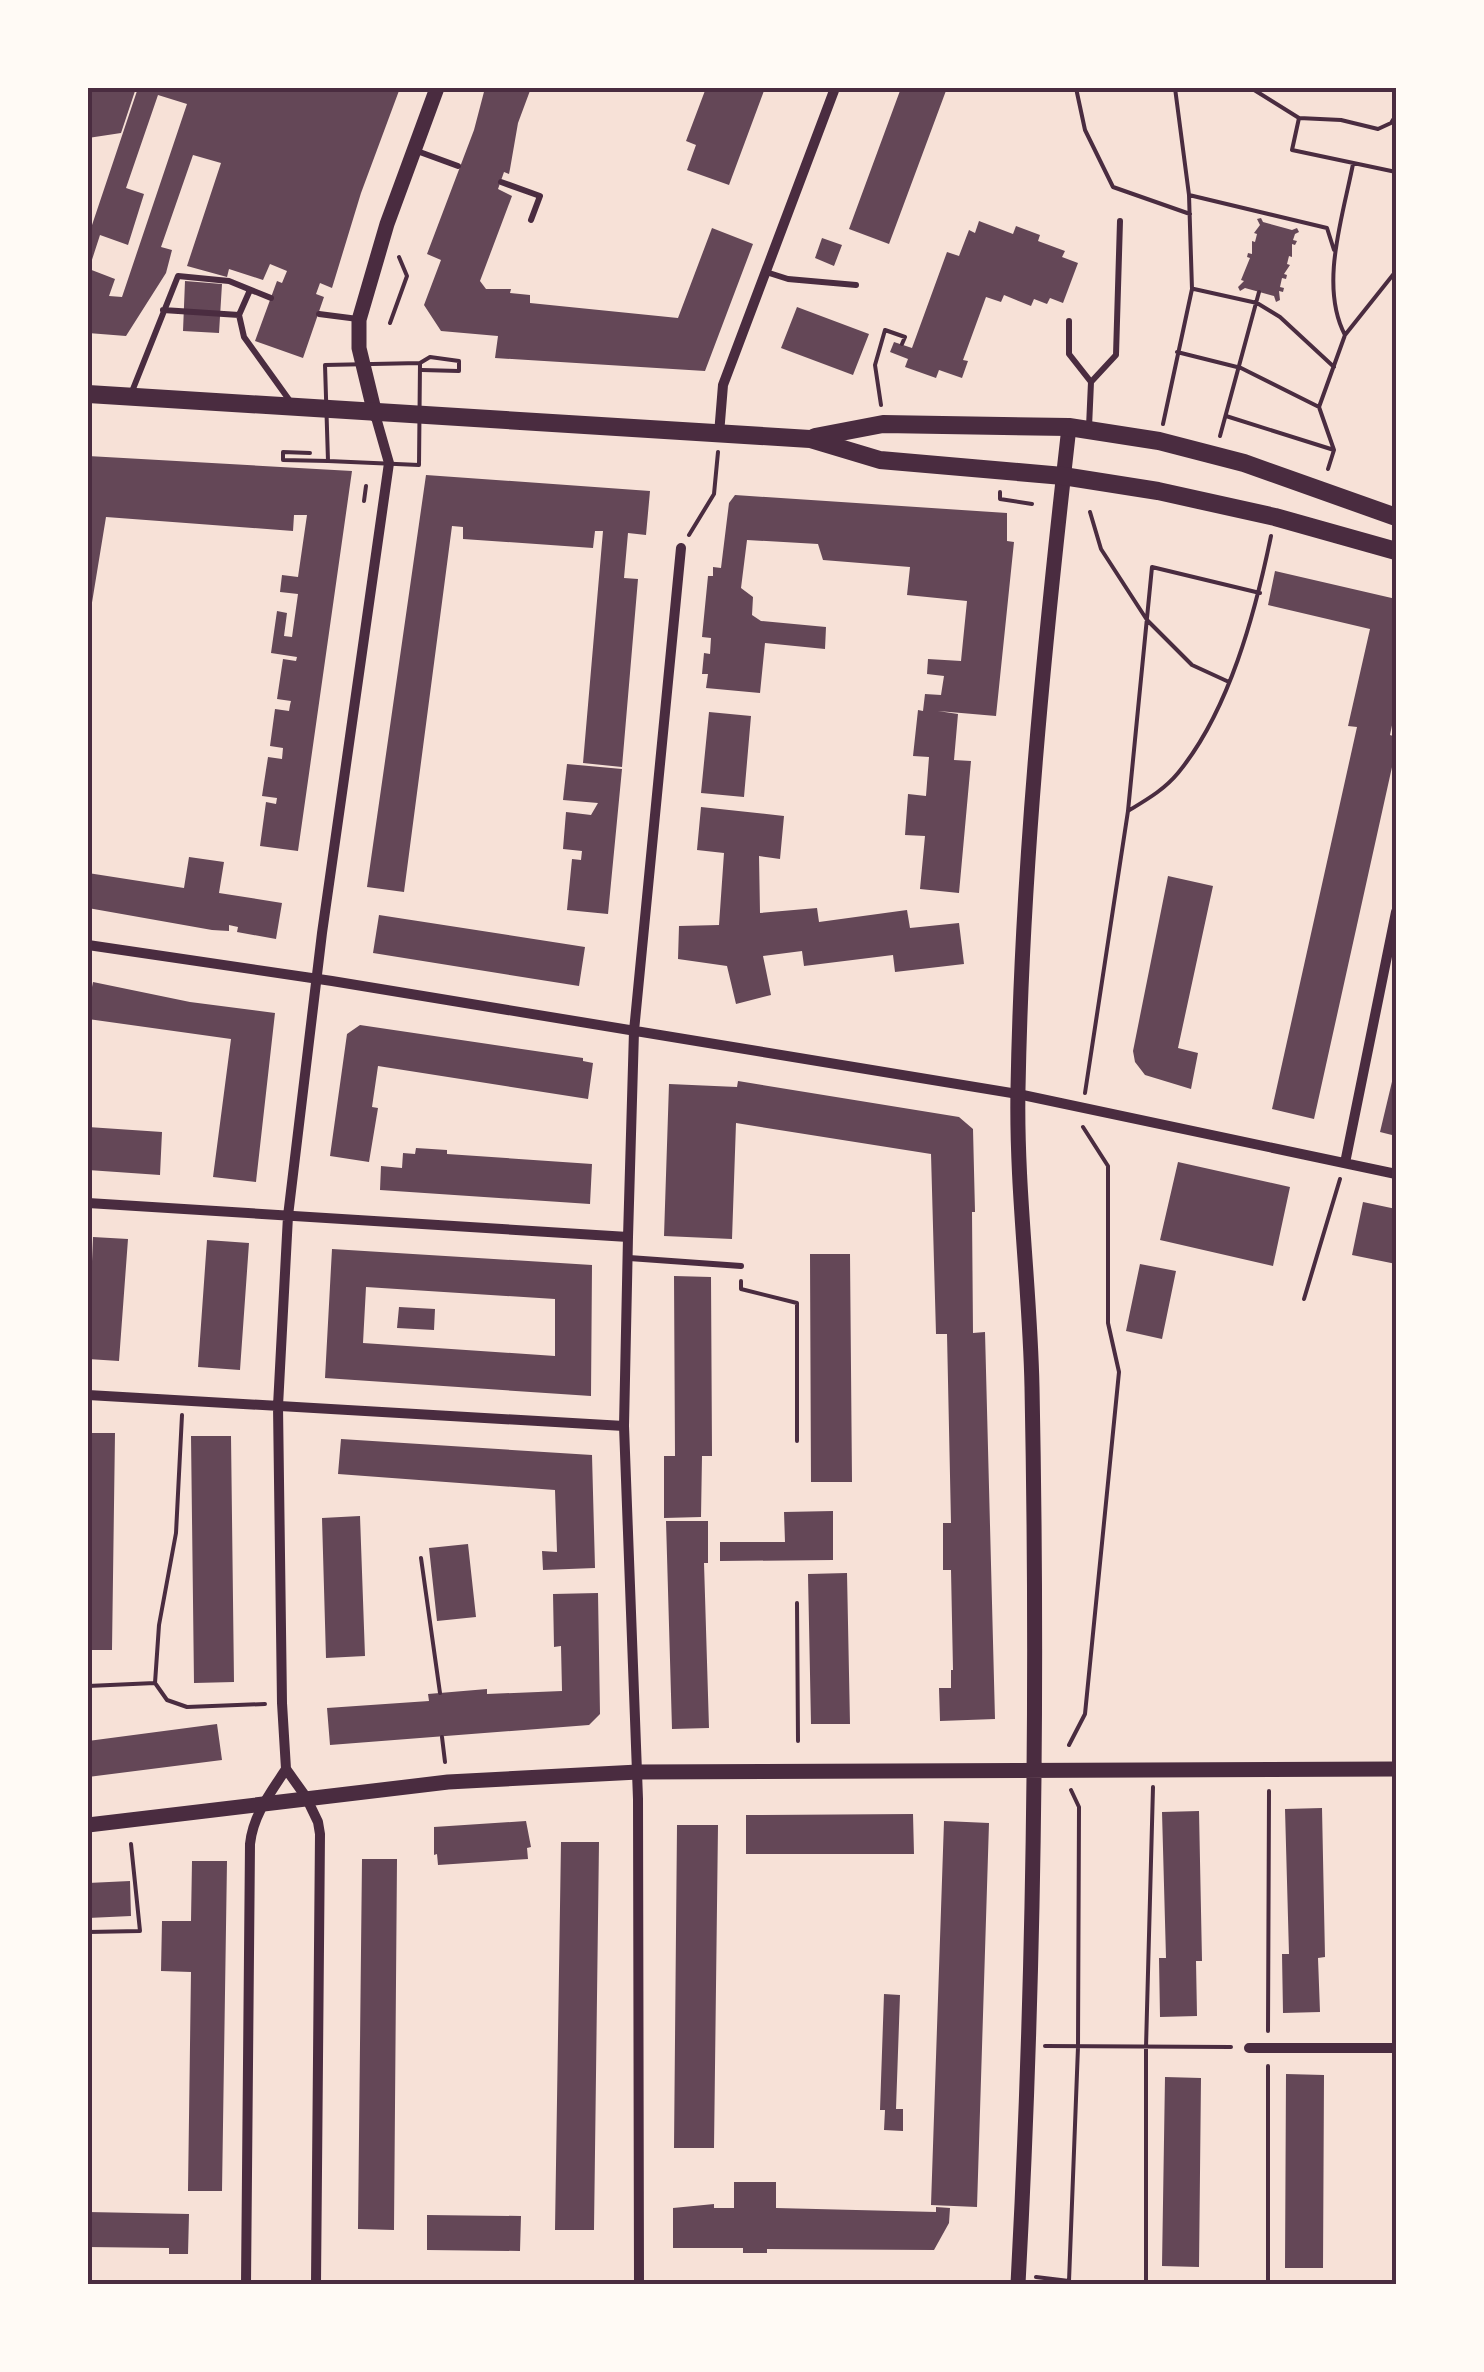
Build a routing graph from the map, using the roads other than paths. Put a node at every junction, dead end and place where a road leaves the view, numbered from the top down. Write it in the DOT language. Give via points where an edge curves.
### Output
graph roads {
  1 [pos="436,88"];
  2 [pos="836,88"];
  3 [pos="414,149"];
  4 [pos="458,166"];
  5 [pos="500,182"];
  6 [pos="530,220"];
  7 [pos="1120,220"];
  8 [pos="766,272"];
  9 [pos="856,285"];
  10 [pos="250,290"];
  11 [pos="271,298"];
  12 [pos="163,310"];
  13 [pos="318,314"];
  14 [pos="239,315"];
  15 [pos="360,320"];
  16 [pos="1069,321"];
  17 [pos="1091,382"];
  18 [pos="88,394"];
  19 [pos="130,396"];
  20 [pos="294,407"];
  21 [pos="375,414"];
  22 [pos="1069,427"];
  23 [pos="1089,430"];
  24 [pos="719,434"];
  25 [pos="810,438"];
  26 [pos="1064,476"];
  27 [pos="1396,516"];
  28 [pos="681,548"];
  29 [pos="1396,551"];
  30 [pos="1396,912"];
  31 [pos="88,944"];
  32 [pos="317,979"];
  33 [pos="634,1031"];
  34 [pos="1018,1094"];
  35 [pos="1345,1164"];
  36 [pos="1396,1174"];
  37 [pos="88,1203"];
  38 [pos="288,1216"];
  39 [pos="628,1237"];
  40 [pos="628,1258"];
  41 [pos="741,1266"];
  42 [pos="88,1395"];
  43 [pos="278,1406"];
  44 [pos="624,1426"];
  45 [pos="286,1768"];
  46 [pos="1034,1769"];
  47 [pos="1396,1769"];
  48 [pos="638,1772"];
  49 [pos="306,1797"];
  50 [pos="264,1803"];
  51 [pos="88,1825"];
  52 [pos="1249,2048"];
  53 [pos="1395,2048"];
  54 [pos="1019,2280"];
  55 [pos="246,2284"];
  56 [pos="316,2284"];
  57 [pos="638,2284"];
  1 -- 3 [label="street"];
  2 -- 8 [label="street"];
  3 -- 4 [label="lane"];
  3 -- 15 [label="street"];
  5 -- 6 [label="lane" via="540,196"];
  7 -- 17 [label="lane" via="1116,355"];
  8 -- 9 [label="lane"];
  8 -- 24 [label="street" via="722,385"];
  10 -- 11 [label="lane"];
  10 -- 12 [label="lane" via="178,276"];
  10 -- 14 [label="lane"];
  12 -- 14 [label="lane"];
  12 -- 19 [label="lane"];
  13 -- 15 [label="lane"];
  14 -- 20 [label="lane" via="244,337"];
  15 -- 21 [label="street" via="359,348"];
  16 -- 17 [label="lane" via="1069,354"];
  17 -- 23 [label="lane"];
  18 -- 19 [label="main road"];
  19 -- 20 [label="main road"];
  20 -- 21 [label="main road"];
  21 -- 24 [label="main road"];
  21 -- 32 [label="street" via="388,463"];
  22 -- 23 [label="main road"];
  22 -- 25 [label="main road" via="883,424"];
  22 -- 26 [label="street"];
  23 -- 27 [label="main road" via="1214,455"];
  24 -- 25 [label="main road"];
  25 -- 26 [label="main road" via="880,460"];
  26 -- 29 [label="main road" via="1276,517"];
  26 -- 34 [label="street" via="1030,803"];
  28 -- 33 [label="street"];
  30 -- 35 [label="street"];
  31 -- 32 [label="street"];
  32 -- 33 [label="street"];
  32 -- 38 [label="street"];
  33 -- 34 [label="street"];
  33 -- 39 [label="street"];
  34 -- 35 [label="street"];
  34 -- 46 [label="street" via="1032,1384"];
  35 -- 36 [label="street"];
  37 -- 38 [label="street"];
  38 -- 39 [label="street"];
  38 -- 43 [label="street"];
  39 -- 40 [label="street"];
  40 -- 41 [label="lane"];
  40 -- 44 [label="street"];
  42 -- 43 [label="street"];
  43 -- 44 [label="street"];
  43 -- 45 [label="street"];
  44 -- 48 [label="street"];
  45 -- 49 [label="street"];
  45 -- 50 [label="street"];
  46 -- 47 [label="street"];
  46 -- 48 [label="street"];
  46 -- 54 [label="street"];
  48 -- 49 [label="street"];
  48 -- 57 [label="street"];
  49 -- 50 [label="street"];
  49 -- 56 [label="street" via="320,1834"];
  50 -- 51 [label="street"];
  50 -- 55 [label="street" via="250,1844"];
  52 -- 53 [label="street"];
}
